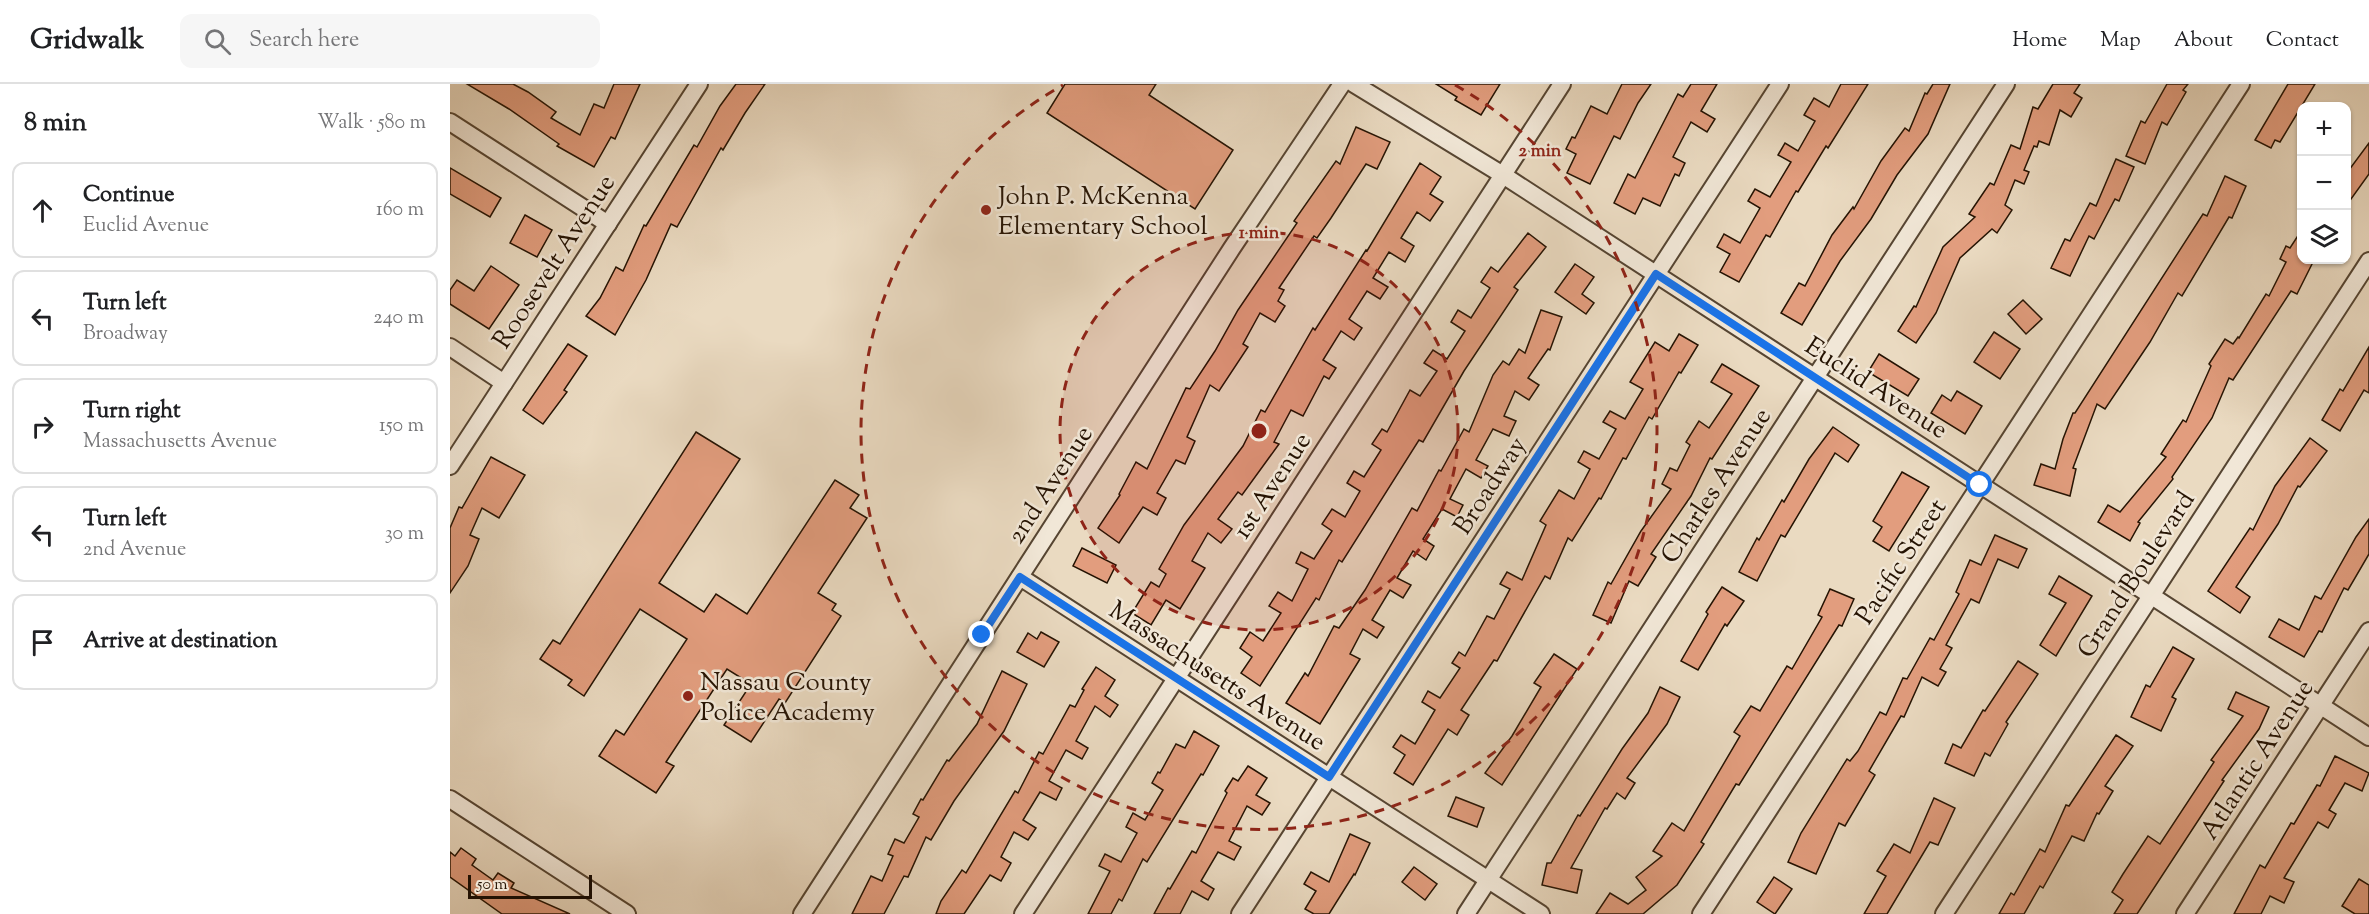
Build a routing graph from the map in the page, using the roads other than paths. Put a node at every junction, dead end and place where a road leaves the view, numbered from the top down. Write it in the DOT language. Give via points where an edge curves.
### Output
graph roads {
  1 [pos="699,84"];
  2 [pos="1342,84"];
  3 [pos="1354,84"];
  4 [pos="1562,84"];
  5 [pos="1780,84"];
  6 [pos="2006,84"];
  7 [pos="2241,84"];
  8 [pos="450,122"];
  9 [pos="1503,176"];
  10 [pos="608,224"];
  11 [pos="2369,261"];
  12 [pos="1656,274"];
  13 [pos="450,347"];
  14 [pos="1815,378"];
  15 [pos="504,383"];
  16 [pos="450,466"];
  17 [pos="1980,485"];
  18 [pos="1020,577"];
  19 [pos="2151,596"];
  20 [pos="2369,631"];
  21 [pos="1176,678"];
  22 [pos="2320,706"];
  23 [pos="2369,737"];
  24 [pos="1329,777"];
  25 [pos="450,799"];
  26 [pos="1488,880"];
  27 [pos="627,914"];
  28 [pos="802,914"];
  29 [pos="1023,914"];
  30 [pos="1240,914"];
  31 [pos="1466,914"];
  32 [pos="1541,914"];
  33 [pos="1701,914"];
  34 [pos="1944,914"];
  35 [pos="2185,914"];
  1 -- 10 [label="street, Roosevelt Avenue"];
  2 -- 18 [label="street, 2nd Avenue"];
  3 -- 9 [label="street, Euclid Avenue"];
  4 -- 9 [label="street, 1st Avenue"];
  5 -- 12 [label="street, Broadway"];
  6 -- 14 [label="street, Charles Avenue"];
  7 -- 17 [label="street, Pacific Street"];
  8 -- 10 [label="street"];
  9 -- 12 [label="street, Euclid Avenue"];
  9 -- 21 [label="street, 1st Avenue"];
  10 -- 15 [label="street, Roosevelt Avenue"];
  11 -- 19 [label="street, Grand Boulevard"];
  12 -- 14 [label="street, Euclid Avenue"];
  12 -- 24 [label="street, Broadway"];
  13 -- 15 [label="street"];
  14 -- 17 [label="street, Euclid Avenue"];
  14 -- 26 [label="street, Charles Avenue"];
  15 -- 16 [label="street, Roosevelt Avenue"];
  17 -- 19 [label="street, Euclid Avenue"];
  17 -- 33 [label="street, Pacific Street"];
  18 -- 21 [label="street, Massachusetts Avenue"];
  18 -- 28 [label="street, 2nd Avenue"];
  19 -- 22 [label="street, Euclid Avenue"];
  19 -- 34 [label="street, Grand Boulevard"];
  20 -- 22 [label="street, Atlantic Avenue"];
  21 -- 24 [label="street, Massachusetts Avenue"];
  21 -- 29 [label="street, 1st Avenue"];
  22 -- 23 [label="street, Euclid Avenue"];
  22 -- 35 [label="street, Atlantic Avenue"];
  24 -- 26 [label="street, Massachusetts Avenue"];
  24 -- 30 [label="street, Broadway"];
  25 -- 27 [label="street"];
  26 -- 31 [label="street, Charles Avenue"];
  26 -- 32 [label="street, Massachusetts Avenue"];
}
